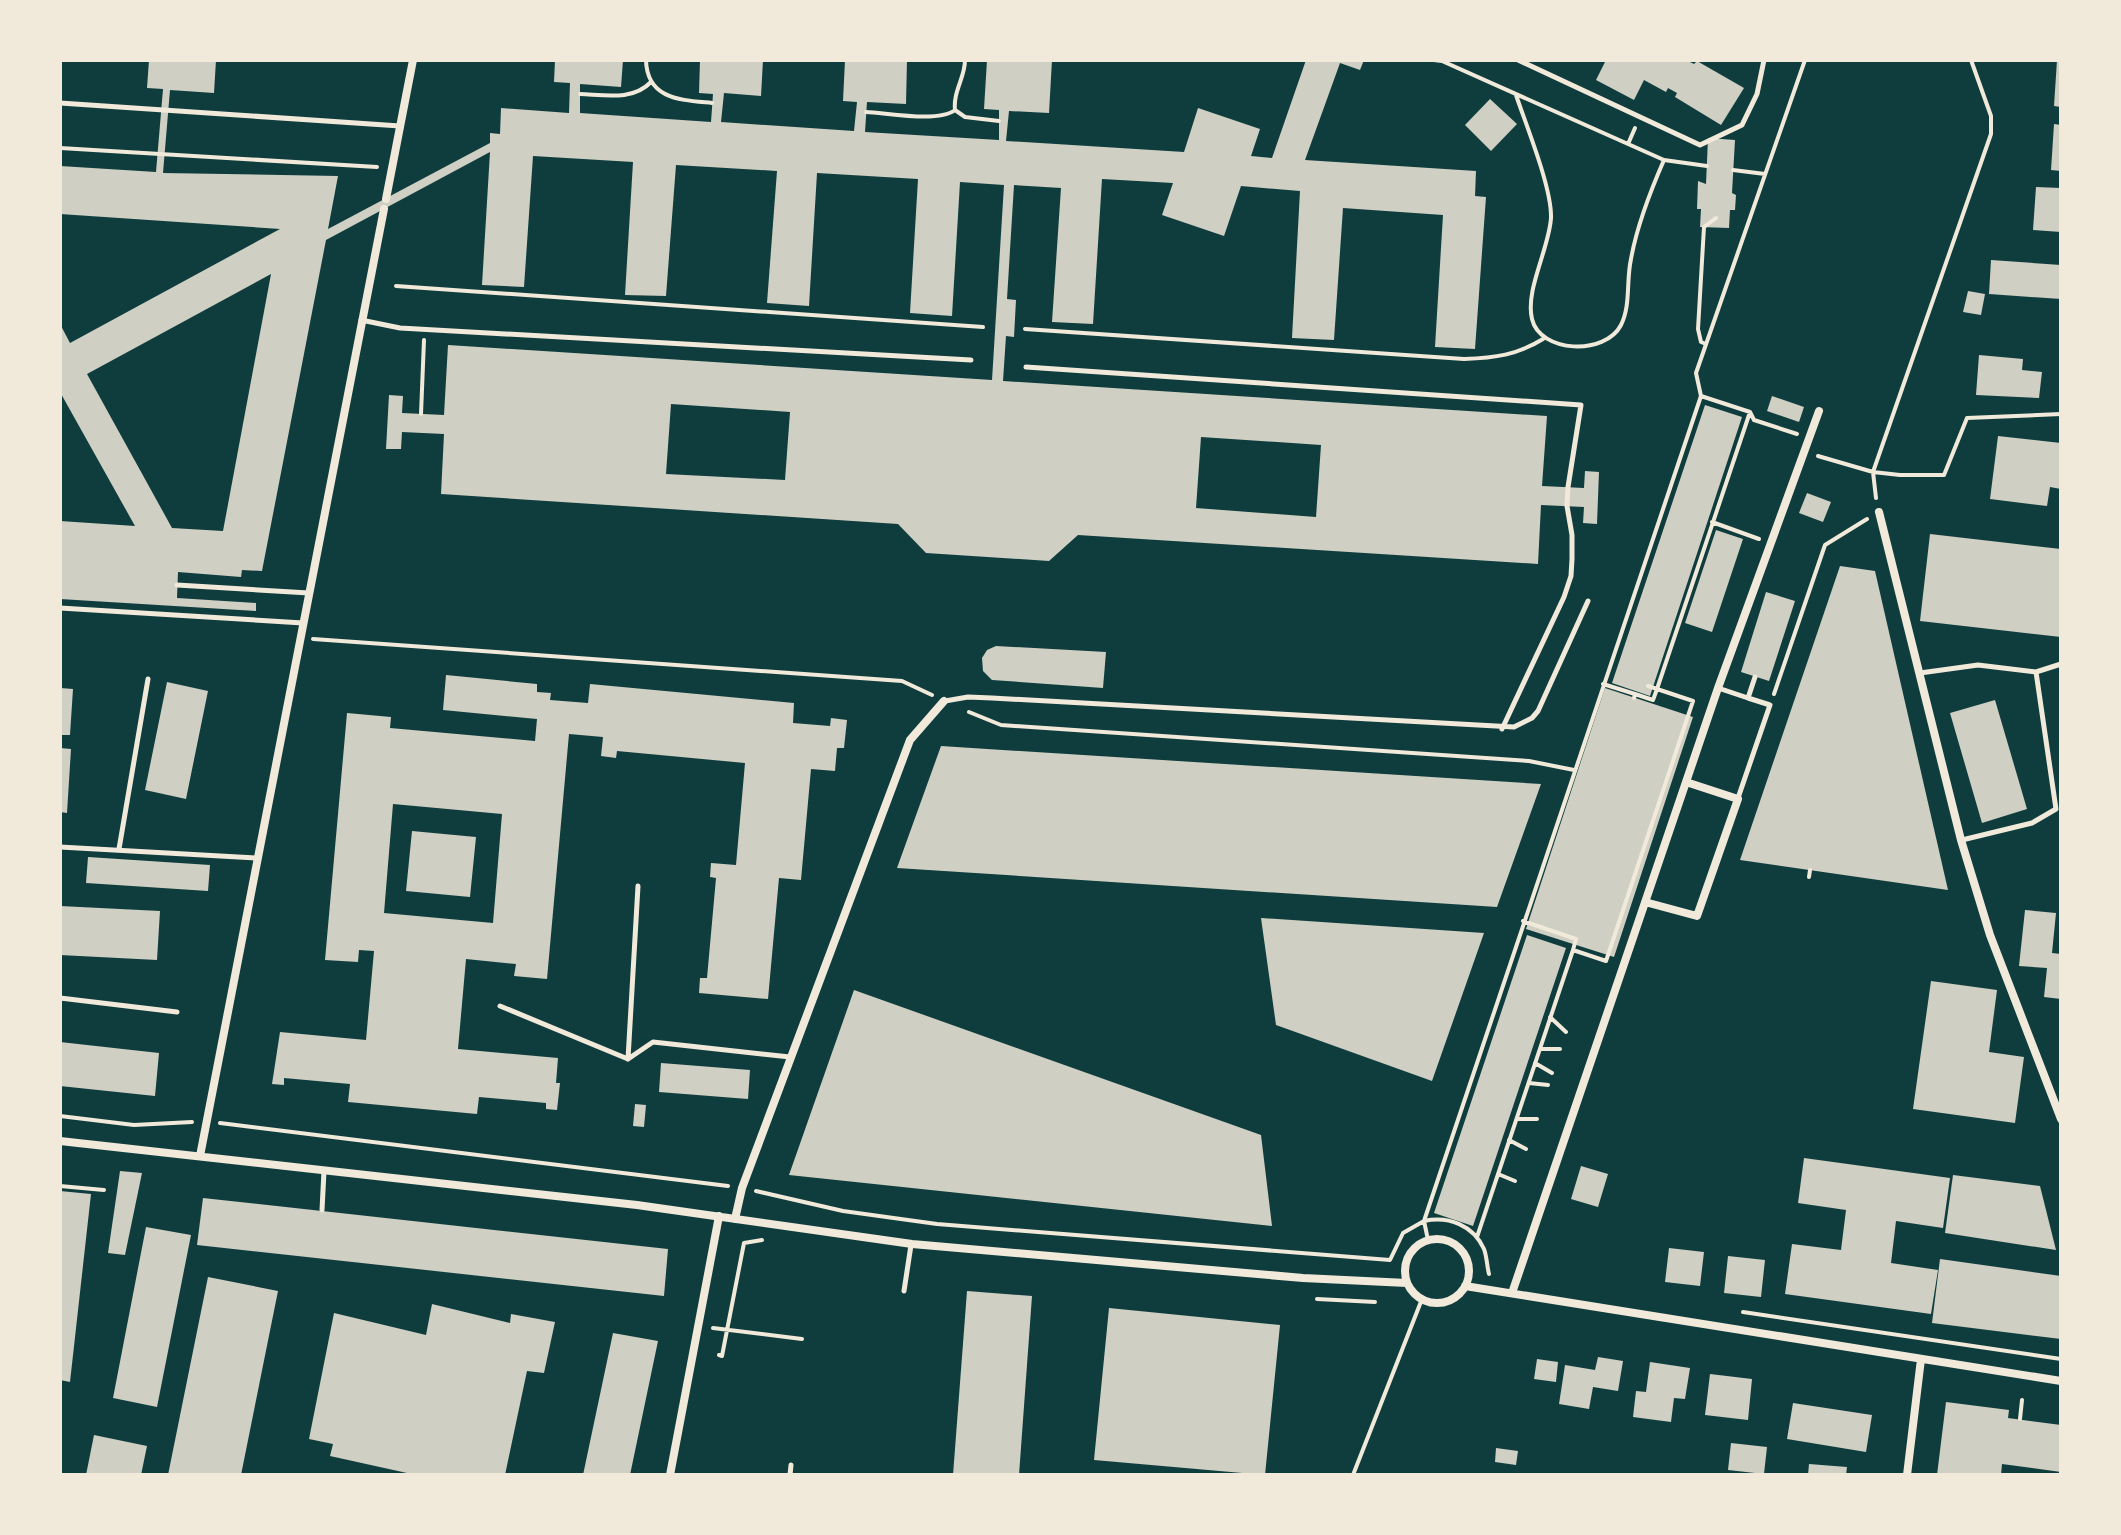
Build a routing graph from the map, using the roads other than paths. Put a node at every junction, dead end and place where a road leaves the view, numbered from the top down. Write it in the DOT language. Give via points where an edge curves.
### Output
graph roads {
  1 [pos="413,60"];
  2 [pos="1518,60"];
  3 [pos="1764,60"];
  4 [pos="60,103"];
  5 [pos="400,126"];
  6 [pos="386,199"];
  7 [pos="384,209"];
  8 [pos="361,320"];
  9 [pos="971,360"];
  10 [pos="1026,367"];
  11 [pos="1819,411"];
  12 [pos="1879,512"];
  13 [pos="177,585"];
  14 [pos="309,593"];
  15 [pos="1588,601"];
  16 [pos="60,608"];
  17 [pos="303,623"];
  18 [pos="2061,664"];
  19 [pos="2036,672"];
  20 [pos="1918,673"];
  21 [pos="1755,677"];
  22 [pos="148,679"];
  23 [pos="1718,688"];
  24 [pos="1748,698"];
  25 [pos="944,701"];
  26 [pos="1502,729"];
  27 [pos="1686,782"];
  28 [pos="1738,799"];
  29 [pos="1961,840"];
  30 [pos="60,847"];
  31 [pos="119,849"];
  32 [pos="257,858"];
  33 [pos="638,886"];
  34 [pos="1645,902"];
  35 [pos="60,998"];
  36 [pos="500,1006"];
  37 [pos="177,1012"];
  38 [pos="791,1058"];
  39 [pos="628,1059"];
  40 [pos="2061,1119"];
  41 [pos="60,1141"];
  42 [pos="200,1156"];
  43 [pos="324,1171"];
  44 [pos="322,1210"];
  45 [pos="719,1216"];
  46 [pos="735,1219"];
  47 [pos="912,1244"];
  48 [pos="1407,1283"];
  49 [pos="1465,1286"];
  50 [pos="904,1291"];
  51 [pos="1512,1293"];
  52 [pos="1921,1359"];
  53 [pos="2061,1381"];
  54 [pos="791,1465"];
  55 [pos="670,1475"];
  56 [pos="790,1475"];
  57 [pos="1907,1475"];
  1 -- 5 [label="street"];
  2 -- 3 [label="lane" via="1700,145 1742,125 1757,94"];
  4 -- 5 [label="lane"];
  5 -- 6 [label="street"];
  7 -- 8 [label="street"];
  8 -- 9 [label="lane" via="425,330"];
  8 -- 14 [label="street"];
  10 -- 26 [label="lane" via="1581,405 1568,487 1571,576"];
  11 -- 23 [label="street"];
  12 -- 20 [label="street"];
  13 -- 14 [label="lane"];
  14 -- 17 [label="street"];
  15 -- 26 [label="lane" via="1538,711 1523,724"];
  16 -- 17 [label="lane"];
  17 -- 32 [label="street"];
  18 -- 19 [label="lane"];
  19 -- 20 [label="lane" via="1978,665"];
  19 -- 29 [label="lane" via="2056,809 2032,823"];
  20 -- 29 [label="street"];
  21 -- 24 [label="lane"];
  22 -- 31 [label="lane"];
  23 -- 24 [label="lane"];
  23 -- 27 [label="street"];
  24 -- 28 [label="lane" via="1770,705"];
  25 -- 26 [label="lane" via="992,698"];
  25 -- 38 [label="street" via="910,740"];
  27 -- 28 [label="street"];
  27 -- 34 [label="street"];
  28 -- 34 [label="street" via="1697,916"];
  29 -- 40 [label="street" via="1990,935"];
  30 -- 31 [label="lane"];
  31 -- 32 [label="lane"];
  32 -- 42 [label="street"];
  33 -- 39 [label="lane"];
  34 -- 51 [label="street"];
  35 -- 37 [label="lane"];
  36 -- 39 [label="lane"];
  38 -- 39 [label="lane" via="653,1042"];
  38 -- 46 [label="street"];
  41 -- 42 [label="street"];
  42 -- 43 [label="street"];
  43 -- 44 [label="lane"];
  43 -- 45 [label="street"];
  45 -- 46 [label="street"];
  45 -- 55 [label="street"];
  46 -- 47 [label="street"];
  47 -- 48 [label="street"];
  47 -- 50 [label="lane"];
  48 -- 49 [label="street" via="1422,1299 1442,1303"];
  48 -- 49 [label="street" via="1406,1262 1418,1244 1439,1238 1458,1246 1468,1265"];
  49 -- 51 [label="street"];
  51 -- 52 [label="street"];
  52 -- 53 [label="street"];
  52 -- 57 [label="street"];
  54 -- 56 [label="lane"];
}
